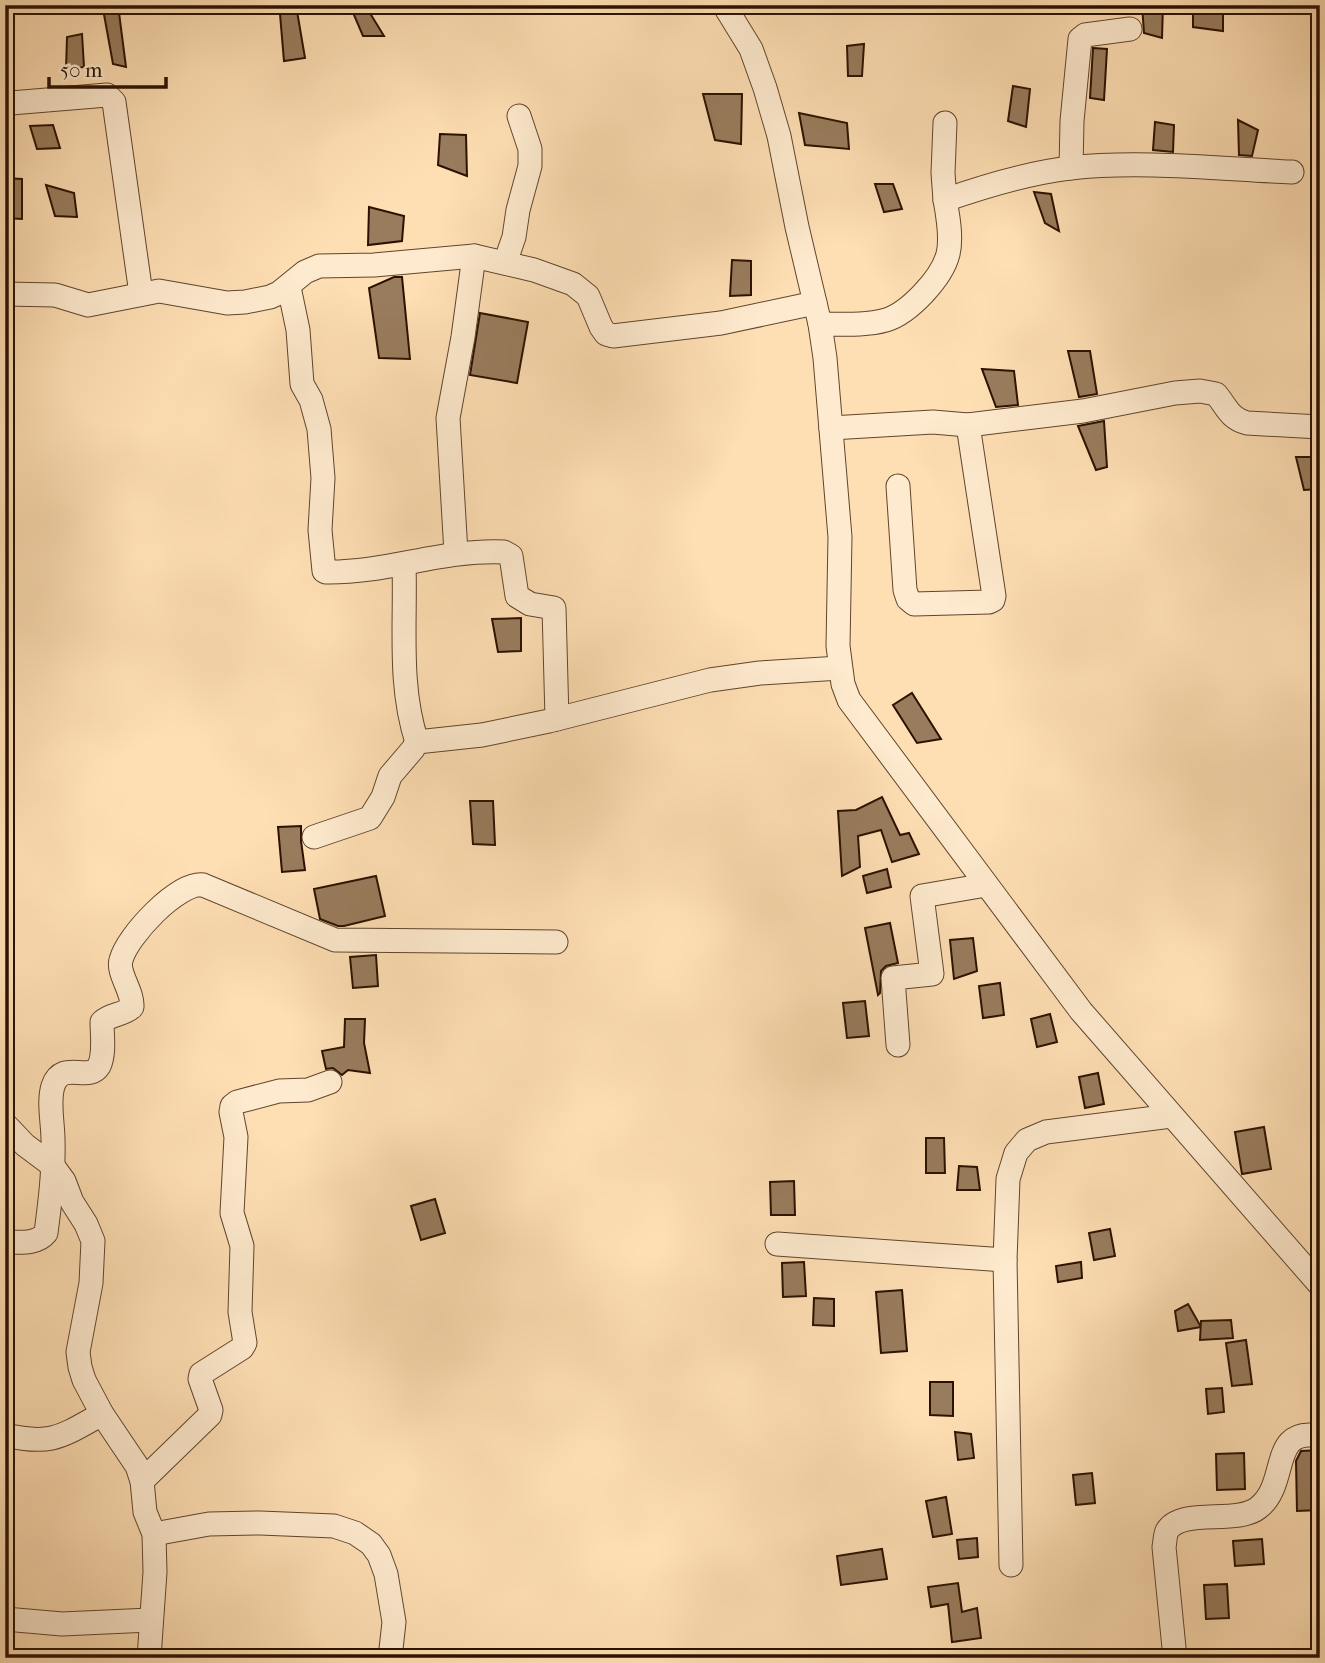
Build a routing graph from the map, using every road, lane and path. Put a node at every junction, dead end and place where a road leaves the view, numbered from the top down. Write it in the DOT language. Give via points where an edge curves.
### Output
graph roads {
  1 [pos="724,5"];
  2 [pos="1130,29"];
  3 [pos="5,97"];
  4 [pos="519,116"];
  5 [pos="945,123"];
  6 [pos="1071,168"];
  7 [pos="1292,172"];
  8 [pos="945,200"];
  9 [pos="474,256"];
  10 [pos="505,263"];
  11 [pos="289,287"];
  12 [pos="5,294"];
  13 [pos="141,294"];
  14 [pos="817,313"];
  15 [pos="968,425"];
  16 [pos="1320,427"];
  17 [pos="831,428"];
  18 [pos="898,486"];
  19 [pos="456,553"];
  20 [pos="404,564"];
  21 [pos="840,668"];
  22 [pos="557,719"];
  23 [pos="417,741"];
  24 [pos="314,836"];
  25 [pos="986,885"];
  26 [pos="556,942"];
  27 [pos="898,1045"];
  28 [pos="330,1082"];
  29 [pos="1171,1116"];
  30 [pos="5,1124"];
  31 [pos="53,1166"];
  32 [pos="5,1242"];
  33 [pos="778,1244"];
  34 [pos="1006,1260"];
  35 [pos="1320,1285"];
  36 [pos="102,1414"];
  37 [pos="5,1435"];
  38 [pos="1320,1436"];
  39 [pos="142,1481"];
  40 [pos="154,1534"];
  41 [pos="1011,1565"];
  42 [pos="5,1619"];
  43 [pos="150,1620"];
  44 [pos="149,1658"];
  45 [pos="390,1658"];
  46 [pos="1175,1658"];
  1 -- 14 [label="street" via="751,50 765,88"];
  2 -- 6 [label="street" via="1080,39"];
  3 -- 13 [label="street" via="11,103 107,94 112,98"];
  4 -- 10 [label="street" via="530,149 530,166"];
  5 -- 8 [label="street"];
  6 -- 7 [label="street" via="1158,166"];
  6 -- 8 [label="street"];
  8 -- 14 [label="street" via="948,256 935,279 907,309 875,323"];
  9 -- 10 [label="street"];
  9 -- 11 [label="street" via="319,266"];
  9 -- 19 [label="street" via="448,418"];
  10 -- 14 [label="street" via="573,284 588,296 601,327 613,336"];
  11 -- 13 [label="street" via="258,301 227,303 171,291"];
  11 -- 20 [label="street" via="302,384 319,429 323,568 344,573"];
  12 -- 13 [label="street" via="55,295 88,305"];
  14 -- 17 [label="street"];
  15 -- 16 [label="street" via="1200,391 1216,394 1236,420"];
  15 -- 17 [label="street" via="933,422"];
  15 -- 18 [label="street" via="993,600 914,604 908,599"];
  17 -- 21 [label="street" via="840,537"];
  19 -- 20 [label="street"];
  19 -- 22 [label="street" via="511,555 517,596 530,604 554,608"];
  20 -- 23 [label="street" via="405,673"];
  21 -- 22 [label="street" via="710,680"];
  21 -- 25 [label="street" via="857,711"];
  22 -- 23 [label="street" via="482,735"];
  23 -- 24 [label="street" via="390,776 370,818"];
  25 -- 27 [label="street" via="922,896 932,974 893,978"];
  25 -- 29 [label="street" via="1081,1011"];
  26 -- 31 [label="street" via="335,940 195,884 163,906 131,941 121,970 132,1007 102,1022 99,1065 94,1071 67,1071 54,1084"];
  28 -- 39 [label="street" via="232,1106 236,1135 232,1213 242,1247 244,1343 201,1374 210,1415"];
  29 -- 34 [label="street" via="1046,1132 1027,1140 1016,1153 1008,1179"];
  29 -- 35 [label="street"];
  30 -- 31 [label="street"];
  31 -- 32 [label="street" via="46,1233 33,1241"];
  31 -- 36 [label="street" via="93,1241 91,1283 78,1352 84,1380"];
  33 -- 34 [label="street"];
  34 -- 41 [label="street"];
  36 -- 37 [label="street" via="57,1438"];
  36 -- 39 [label="street"];
  38 -- 46 [label="street" via="1305,1433 1292,1438 1269,1498 1256,1510 1239,1516 1191,1518 1176,1522 1167,1532 1164,1547"];
  39 -- 40 [label="street" via="145,1513"];
  40 -- 43 [label="street"];
  40 -- 45 [label="street" via="209,1524 260,1523 334,1526 355,1533 371,1544 386,1574 394,1622"];
  42 -- 43 [label="street" via="62,1623"];
  43 -- 44 [label="street"];
}
